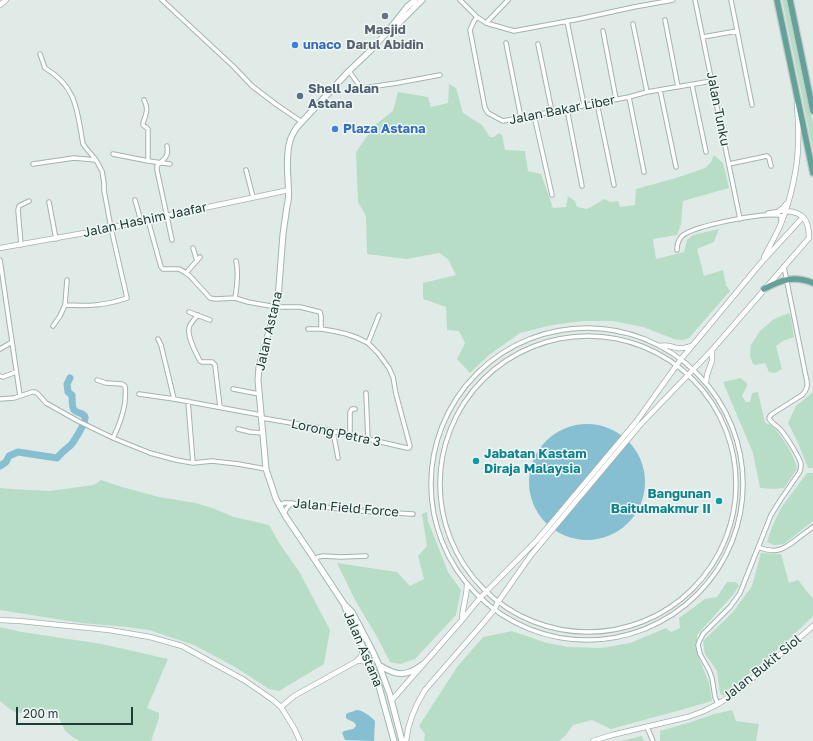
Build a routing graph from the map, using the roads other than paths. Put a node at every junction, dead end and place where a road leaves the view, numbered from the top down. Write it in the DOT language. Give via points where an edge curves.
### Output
graph roads {
  1 [pos="6,0"];
  2 [pos="162,0"];
  3 [pos="414,0"];
  4 [pos="422,0"];
  5 [pos="508,0"];
  6 [pos="673,0"];
  7 [pos="695,0"];
  8 [pos="730,0"];
  9 [pos="777,0"];
  10 [pos="790,0"];
  11 [pos="462,1"];
  12 [pos="0,6"];
  13 [pos="477,18"];
  14 [pos="665,20"];
  15 [pos="567,21"];
  16 [pos="486,23"];
  17 [pos="633,24"];
  18 [pos="390,28"];
  19 [pos="603,31"];
  20 [pos="737,31"];
  21 [pos="703,37"];
  22 [pos="506,43"];
  23 [pos="538,44"];
  24 [pos="40,54"];
  25 [pos="349,71"];
  26 [pos="440,75"];
  27 [pos="712,81"];
  28 [pos="692,84"];
  29 [pos="678,87"];
  30 [pos="808,87"];
  31 [pos="660,90"];
  32 [pos="647,92"];
  33 [pos="796,93"];
  34 [pos="629,97"];
  35 [pos="616,99"];
  36 [pos="144,100"];
  37 [pos="813,100"];
  38 [pos="598,103"];
  39 [pos="752,104"];
  40 [pos="584,105"];
  41 [pos="567,109"];
  42 [pos="813,111"];
  43 [pos="552,112"];
  44 [pos="534,115"];
  45 [pos="521,118"];
  46 [pos="302,122"];
  47 [pos="167,146"];
  48 [pos="706,152"];
  49 [pos="113,154"];
  50 [pos="96,160"];
  51 [pos="148,161"];
  52 [pos="160,163"];
  53 [pos="33,164"];
  54 [pos="170,164"];
  55 [pos="728,164"];
  56 [pos="771,166"];
  57 [pos="676,167"];
  58 [pos="246,170"];
  59 [pos="644,172"];
  60 [pos="813,172"];
  61 [pos="614,185"];
  62 [pos="582,186"];
  63 [pos="287,190"];
  64 [pos="552,195"];
  65 [pos="254,197"];
  66 [pos="135,200"];
  67 [pos="29,201"];
  68 [pos="49,202"];
  69 [pos="788,202"];
  70 [pos="779,211"];
  71 [pos="786,211"];
  72 [pos="763,215"];
  73 [pos="166,216"];
  74 [pos="803,217"];
  75 [pos="740,219"];
  76 [pos="148,220"];
  77 [pos="141,222"];
  78 [pos="781,223"];
  79 [pos="110,228"];
  80 [pos="56,238"];
  81 [pos="172,240"];
  82 [pos="21,245"];
  83 [pos="0,248"];
  84 [pos="193,248"];
  85 [pos="677,250"];
  86 [pos="0,260"];
  87 [pos="236,261"];
  88 [pos="760,264"];
  89 [pos="784,268"];
  90 [pos="186,273"];
  91 [pos="67,280"];
  92 [pos="787,280"];
  93 [pos="813,283"];
  94 [pos="764,289"];
  95 [pos="235,298"];
  96 [pos="65,305"];
  97 [pos="276,307"];
  98 [pos="189,312"];
  99 [pos="198,315"];
  100 [pos="379,315"];
  101 [pos="210,320"];
  102 [pos="53,326"];
  103 [pos="308,329"];
  104 [pos="321,329"];
  105 [pos="158,339"];
  106 [pos="12,342"];
  107 [pos="368,343"];
  108 [pos="660,346"];
  109 [pos="692,346"];
  110 [pos="0,349"];
  111 [pos="712,350"];
  112 [pos="681,359"];
  113 [pos="676,366"];
  114 [pos="693,370"];
  115 [pos="16,372"];
  116 [pos="0,376"];
  117 [pos="688,376"];
  118 [pos="97,380"];
  119 [pos="706,382"];
  120 [pos="233,389"];
  121 [pos="366,393"];
  122 [pos="139,394"];
  123 [pos="259,394"];
  124 [pos="20,396"];
  125 [pos="174,398"];
  126 [pos="0,400"];
  127 [pos="188,401"];
  128 [pos="220,406"];
  129 [pos="356,409"];
  130 [pos="261,416"];
  131 [pos="638,424"];
  132 [pos="238,429"];
  133 [pos="333,431"];
  134 [pos="263,433"];
  135 [pos="350,435"];
  136 [pos="112,438"];
  137 [pos="368,439"];
  138 [pos="338,458"];
  139 [pos="193,463"];
  140 [pos="266,469"];
  141 [pos="292,504"];
  142 [pos="279,506"];
  143 [pos="284,514"];
  144 [pos="413,514"];
  145 [pos="813,527"];
  146 [pos="758,547"];
  147 [pos="366,556"];
  148 [pos="315,560"];
  149 [pos="467,584"];
  150 [pos="486,592"];
  151 [pos="480,598"];
  152 [pos="498,602"];
  153 [pos="344,604"];
  154 [pos="494,610"];
  155 [pos="0,620"];
  156 [pos="462,620"];
  157 [pos="813,626"];
  158 [pos="363,646"];
  159 [pos="357,661"];
  160 [pos="371,663"];
  161 [pos="379,665"];
  162 [pos="422,665"];
  163 [pos="392,700"];
  164 [pos="718,704"];
  165 [pos="281,707"];
  166 [pos="648,727"];
  167 [pos="612,735"];
  168 [pos="300,741"];
  169 [pos="395,741"];
  170 [pos="402,741"];
  171 [pos="406,741"];
  172 [pos="593,741"];
  173 [pos="611,741"];
  174 [pos="653,741"];
  1 -- 12 [label="street"];
  2 -- 46 [label="street" via="252,86"];
  3 -- 18 [label="main road"];
  4 -- 18 [label="main road" via="399,23"];
  5 -- 16 [label="street"];
  6 -- 15 [label="street"];
  7 -- 21 [label="street, Jalan Tunku"];
  8 -- 20 [label="street"];
  9 -- 33 [label="main road"];
  10 -- 30 [label="main road"];
  11 -- 13 [label="street"];
  13 -- 16 [label="street"];
  13 -- 45 [label="street, Jalan Bakar Liber" via="470,30 485,108 488,113 503,121"];
  14 -- 29 [label="street"];
  15 -- 16 [label="street" via="514,31"];
  15 -- 40 [label="street"];
  17 -- 32 [label="street"];
  18 -- 25 [label="main road"];
  19 -- 35 [label="street"];
  20 -- 21 [label="street"];
  20 -- 39 [label="street"];
  21 -- 27 [label="street, Jalan Tunku"];
  22 -- 45 [label="street"];
  23 -- 43 [label="street"];
  24 -- 50 [label="street" via="45,68 55,74 70,90 84,144"];
  25 -- 26 [label="street" via="363,88"];
  25 -- 46 [label="main road"];
  27 -- 28 [label="street, Jalan Bakar Liber"];
  27 -- 55 [label="street, Jalan Tunku"];
  28 -- 29 [label="street, Jalan Bakar Liber"];
  28 -- 48 [label="street"];
  29 -- 31 [label="street, Jalan Bakar Liber"];
  30 -- 37 [label="street"];
  30 -- 42 [label="main road"];
  31 -- 32 [label="street, Jalan Bakar Liber"];
  31 -- 57 [label="street"];
  32 -- 34 [label="street, Jalan Bakar Liber"];
  33 -- 60 [label="main road"];
  33 -- 69 [label="street" via="798,148"];
  34 -- 35 [label="street, Jalan Bakar Liber"];
  34 -- 59 [label="street"];
  35 -- 38 [label="street, Jalan Bakar Liber"];
  36 -- 51 [label="street" via="147,105 143,125 148,129"];
  38 -- 40 [label="street, Jalan Bakar Liber"];
  38 -- 61 [label="street"];
  40 -- 41 [label="street, Jalan Bakar Liber"];
  41 -- 43 [label="street, Jalan Bakar Liber"];
  41 -- 62 [label="street"];
  43 -- 44 [label="street, Jalan Bakar Liber"];
  44 -- 45 [label="street, Jalan Bakar Liber"];
  44 -- 64 [label="street"];
  46 -- 63 [label="main road" via="290,140"];
  47 -- 52 [label="street" via="166,158"];
  49 -- 51 [label="street"];
  50 -- 53 [label="street" via="74,158"];
  50 -- 79 [label="street" via="102,171"];
  51 -- 52 [label="street"];
  52 -- 54 [label="street"];
  52 -- 73 [label="street" via="156,170"];
  55 -- 56 [label="street" via="767,156"];
  55 -- 75 [label="street, Jalan Tunku"];
  58 -- 65 [label="street"];
  63 -- 65 [label="street, Jalan Hashim Jaafar"];
  63 -- 97 [label="main road, Jalan Astana"];
  65 -- 73 [label="street, Jalan Hashim Jaafar"];
  66 -- 77 [label="street"];
  67 -- 82 [label="street" via="19,206 18,210"];
  68 -- 80 [label="street"];
  69 -- 70 [label="street"];
  69 -- 71 [label="street"];
  70 -- 71 [label="street"];
  70 -- 72 [label="street"];
  71 -- 74 [label="street" via="796,212"];
  71 -- 78 [label="street"];
  72 -- 75 [label="street"];
  72 -- 78 [label="street" via="779,215"];
  73 -- 76 [label="street, Jalan Hashim Jaafar"];
  73 -- 81 [label="street"];
  74 -- 88 [label="street"];
  74 -- 89 [label="street" via="808,224 809,238"];
  75 -- 85 [label="street" via="689,232 678,241"];
  76 -- 77 [label="street, Jalan Hashim Jaafar"];
  76 -- 90 [label="street" via="160,267 178,269"];
  77 -- 79 [label="street, Jalan Hashim Jaafar"];
  78 -- 88 [label="street"];
  79 -- 80 [label="street, Jalan Hashim Jaafar"];
  79 -- 96 [label="street" via="127,298 114,303"];
  80 -- 82 [label="street, Jalan Hashim Jaafar"];
  82 -- 83 [label="street, Jalan Hashim Jaafar"];
  84 -- 90 [label="street" via="198,259"];
  86 -- 106 [label="street"];
  87 -- 95 [label="street" via="238,272"];
  88 -- 109 [label="street"];
  89 -- 92 [label="street"];
  89 -- 94 [label="street"];
  90 -- 95 [label="street" via="210,298"];
  91 -- 96 [label="street"];
  92 -- 93 [label="main road" via="796,279"];
  92 -- 94 [label="main road"];
  92 -- 146 [label="street" via="807,386 802,395 769,418 783,433 800,461 801,469 771,515"];
  94 -- 111 [label="street"];
  95 -- 97 [label="street"];
  96 -- 102 [label="street"];
  97 -- 104 [label="street" via="300,307 320,312"];
  97 -- 123 [label="main road, Jalan Astana" via="259,367"];
  98 -- 99 [label="street"];
  99 -- 101 [label="street"];
  99 -- 128 [label="street" via="189,326 190,338 200,361 212,362 215,366"];
  100 -- 107 [label="street"];
  103 -- 104 [label="street"];
  104 -- 107 [label="street" via="342,332"];
  105 -- 125 [label="street"];
  106 -- 110 [label="street"];
  106 -- 115 [label="street"];
  107 -- 137 [label="street, Lorong Petra 3" via="378,353 393,377 410,446 407,448"];
  108 -- 109 [label="street"];
  108 -- 112 [label="street"];
  108 -- 149 [label="street" via="645,338 612,329 589,328 549,332 530,338 496,357 465,387 444,422 433,466 432,488 437,527 452,562"];
  109 -- 112 [label="street"];
  111 -- 114 [label="street"];
  111 -- 119 [label="street" via="712,361"];
  112 -- 113 [label="street"];
  112 -- 114 [label="street"];
  113 -- 117 [label="street"];
  113 -- 131 [label="street"];
  113 -- 150 [label="street" via="641,346 621,340 572,337 544,343 517,354 493,370 471,393 459,411 449,435 442,460 440,485 445,524 455,548 468,571"];
  114 -- 117 [label="street"];
  114 -- 119 [label="street"];
  115 -- 116 [label="street"];
  115 -- 124 [label="street"];
  117 -- 131 [label="street"];
  117 -- 152 [label="street" via="709,400 724,429 735,478 729,527 716,557 695,586 654,617 639,624 607,632 574,632 546,627 526,619"];
  118 -- 136 [label="street" via="125,386 123,413"];
  119 -- 154 [label="street" via="725,410 736,436 742,466 743,490 734,539 713,578 701,592 671,617 653,627 628,636 594,641 569,640 542,634 526,629"];
  120 -- 123 [label="street"];
  121 -- 137 [label="street"];
  122 -- 125 [label="street, Lorong Petra 3"];
  123 -- 130 [label="main road, Jalan Astana"];
  124 -- 126 [label="street"];
  124 -- 136 [label="street" via="35,392 46,403"];
  125 -- 127 [label="street, Lorong Petra 3"];
  127 -- 128 [label="street, Lorong Petra 3"];
  127 -- 139 [label="street"];
  128 -- 130 [label="street, Lorong Petra 3"];
  129 -- 135 [label="street" via="350,412"];
  130 -- 133 [label="street, Lorong Petra 3"];
  130 -- 134 [label="main road, Jalan Astana"];
  131 -- 150 [label="street" via="537,540"];
  131 -- 152 [label="street" via="531,555"];
  132 -- 134 [label="street"];
  133 -- 135 [label="street, Lorong Petra 3"];
  133 -- 138 [label="street"];
  134 -- 140 [label="main road, Jalan Astana"];
  135 -- 137 [label="street, Lorong Petra 3"];
  136 -- 139 [label="street" via="150,454"];
  139 -- 140 [label="street" via="212,461"];
  140 -- 142 [label="main road, Jalan Astana"];
  141 -- 142 [label="street, Jalan Field Force" via="284,503"];
  141 -- 143 [label="street"];
  141 -- 144 [label="street, Jalan Field Force"];
  142 -- 143 [label="main road, Jalan Astana"];
  143 -- 148 [label="main road, Jalan Astana"];
  145 -- 146 [label="street" via="782,550 767,551"];
  146 -- 164 [label="street" via="740,593 703,634 698,645 712,678"];
  147 -- 148 [label="street" via="323,556"];
  148 -- 153 [label="main road, Jalan Astana"];
  149 -- 151 [label="street"];
  149 -- 156 [label="street"];
  150 -- 151 [label="street"];
  150 -- 152 [label="street"];
  151 -- 154 [label="street"];
  151 -- 156 [label="street"];
  152 -- 154 [label="street"];
  153 -- 158 [label="main road, Jalan Astana"];
  153 -- 161 [label="main road, Jalan Astana" via="352,612"];
  154 -- 171 [label="street" via="425,690 411,716"];
  155 -- 165 [label="street" via="109,630 167,641 182,646 244,680"];
  156 -- 162 [label="street"];
  157 -- 164 [label="street, Jalan Bukit Siol" via="745,685"];
  158 -- 159 [label="street" via="362,655"];
  158 -- 160 [label="main road, Jalan Astana"];
  159 -- 160 [label="street"];
  159 -- 165 [label="street" via="294,696"];
  160 -- 169 [label="main road, Jalan Astana"];
  161 -- 162 [label="main road" via="398,674 414,671"];
  161 -- 163 [label="main road, Jalan Astana"];
  162 -- 163 [label="street"];
  163 -- 169 [label="main road" via="388,712"];
  163 -- 170 [label="main road, Jalan Astana"];
  164 -- 166 [label="street, Jalan Bukit Siol" via="688,717"];
  165 -- 168 [label="street"];
  166 -- 167 [label="street, Jalan Bukit Siol"];
  166 -- 174 [label="street"];
  167 -- 172 [label="street, Jalan Bukit Siol"];
  167 -- 173 [label="street"];
}
